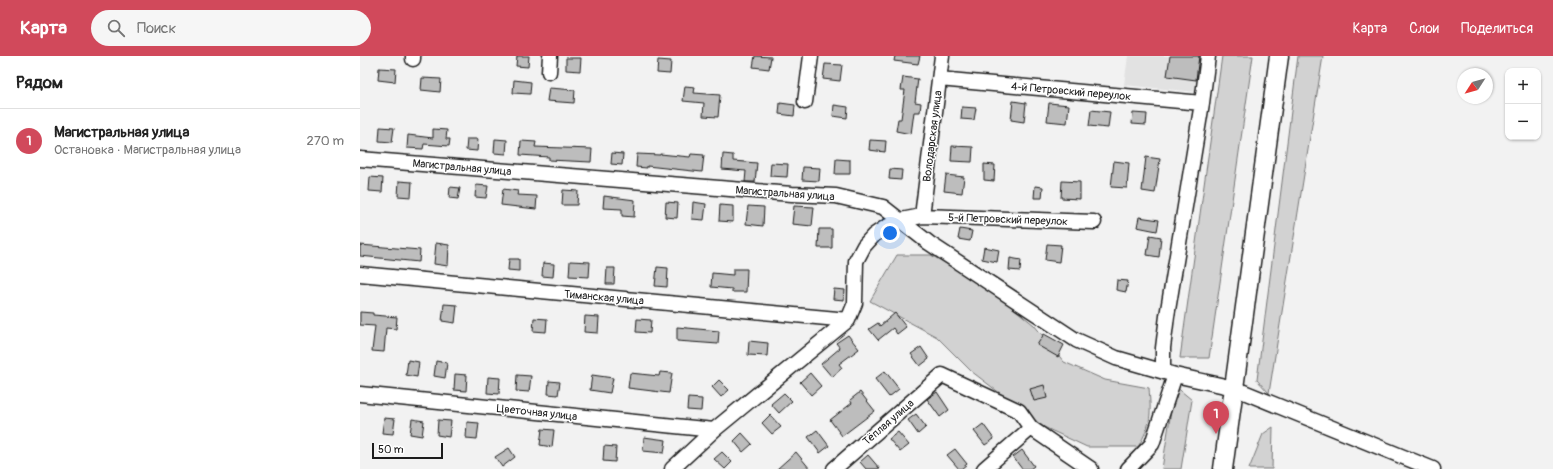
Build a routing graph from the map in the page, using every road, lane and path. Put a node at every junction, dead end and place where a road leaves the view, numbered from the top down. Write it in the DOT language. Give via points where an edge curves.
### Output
graph roads {
  1 [pos="550,56"];
  2 [pos="810,56"];
  3 [pos="942,56"];
  4 [pos="1208,56"];
  5 [pos="1279,56"];
  6 [pos="549,72"];
  7 [pos="939,79"];
  8 [pos="805,102"];
  9 [pos="1202,103"];
  10 [pos="360,159"];
  11 [pos="922,216"];
  12 [pos="901,220"];
  13 [pos="1094,222"];
  14 [pos="360,274"];
  15 [pos="848,320"];
  16 [pos="1169,373"];
  17 [pos="1234,388"];
  18 [pos="360,394"];
  19 [pos="1031,428"];
  20 [pos="714,430"];
  21 [pos="672,469"];
  22 [pos="834,469"];
  23 [pos="984,469"];
  24 [pos="1091,469"];
  25 [pos="1128,469"];
  26 [pos="1223,469"];
  27 [pos="1433,469"];
  1 -- 6 [label="street"];
  2 -- 8 [label="street"];
  3 -- 7 [label="street, Володарская улица"];
  4 -- 9 [label="street"];
  5 -- 17 [label="main road"];
  7 -- 9 [label="street, 4-й Петровский переулок"];
  7 -- 11 [label="street, Володарская улица"];
  9 -- 16 [label="street" via="1163,348"];
  10 -- 12 [label="street, Магистральная улица" via="836,196 883,207"];
  11 -- 12 [label="street, 5-й Петровский переулок"];
  11 -- 13 [label="street, 5-й Петровский переулок"];
  12 -- 15 [label="street, 5-й Петровский переулок" via="874,235 856,261 855,303"];
  12 -- 16 [label="street, Магистральная улица" via="929,243 1076,340 1116,358"];
  14 -- 15 [label="street, Тиманская улица"];
  15 -- 20 [label="street"];
  16 -- 17 [label="street, Магистральная улица"];
  16 -- 25 [label="street" via="1152,444"];
  17 -- 26 [label="main road"];
  17 -- 27 [label="street, Магистральная улица"];
  18 -- 20 [label="street, Цветочная улица"];
  19 -- 22 [label="street, Тёплая улица" via="1019,411 942,375"];
  19 -- 23 [label="street"];
  19 -- 24 [label="street"];
  20 -- 21 [label="street"];
}
